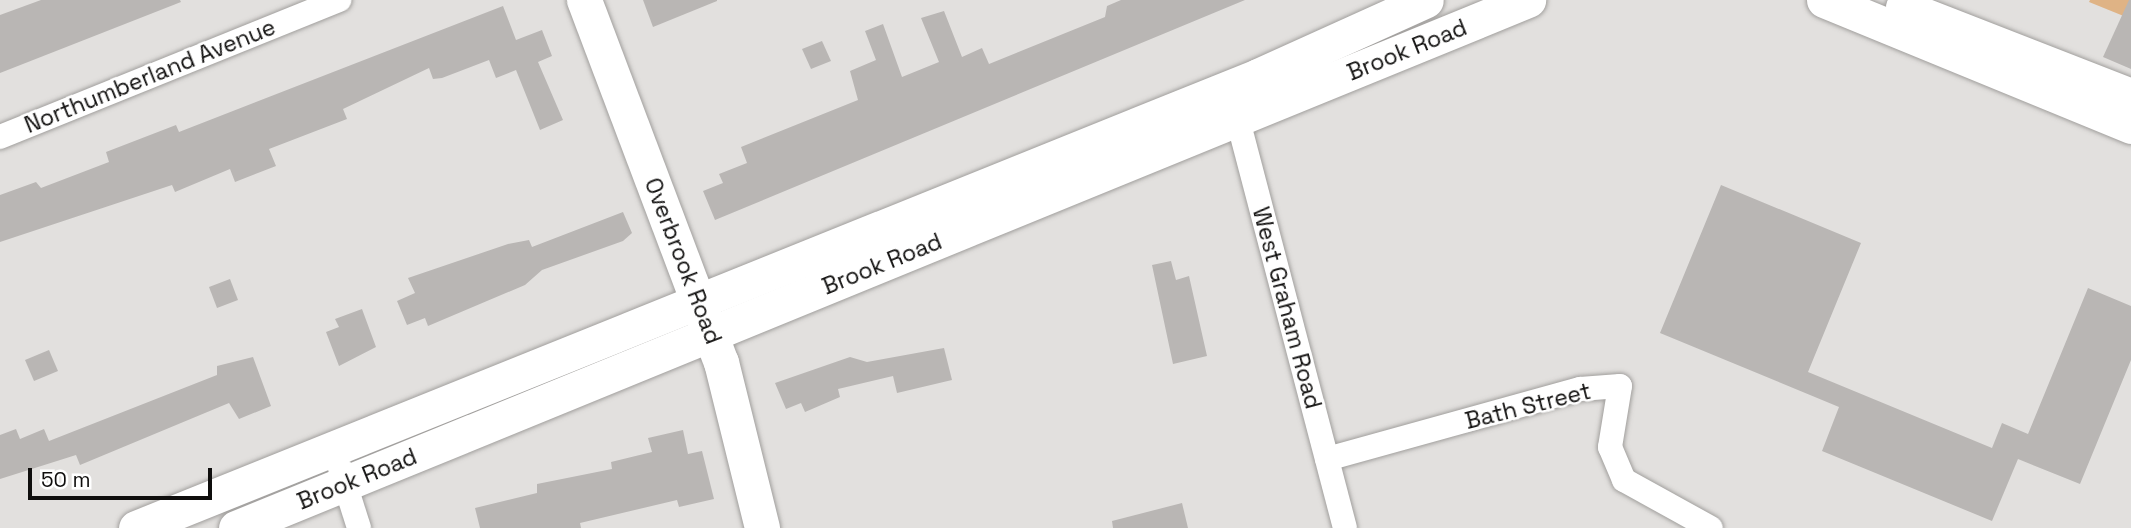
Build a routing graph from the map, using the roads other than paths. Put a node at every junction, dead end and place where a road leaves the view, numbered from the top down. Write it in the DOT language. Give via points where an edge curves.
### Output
graph roads {
  1 [pos="339,0"];
  2 [pos="584,0"];
  3 [pos="1426,0"];
  4 [pos="1528,0"];
  5 [pos="1824,0"];
  6 [pos="1887,0"];
  7 [pos="2131,96"];
  8 [pos="1234,103"];
  9 [pos="2131,127"];
  10 [pos="0,137"];
  11 [pos="699,298"];
  12 [pos="711,334"];
  13 [pos="332,448"];
  14 [pos="1327,459"];
  15 [pos="346,483"];
  16 [pos="136,528"];
  17 [pos="236,528"];
  18 [pos="359,528"];
  19 [pos="762,528"];
  20 [pos="1345,528"];
  21 [pos="1711,528"];
  1 -- 10 [label="street, Northumberland Avenue"];
  2 -- 11 [label="main road, Overbrook Road"];
  3 -- 8 [label="main road, Brook Road"];
  4 -- 8 [label="main road, Brook Road"];
  5 -- 9 [label="main road"];
  6 -- 7 [label="main road"];
  8 -- 11 [label="main road, Brook Road"];
  8 -- 12 [label="main road, Brook Road"];
  8 -- 14 [label="street, West Graham Road"];
  11 -- 12 [label="main road, Overbrook Road"];
  11 -- 13 [label="main road, Brook Road"];
  12 -- 15 [label="main road, Brook Road"];
  12 -- 19 [label="main road, Overbrook Road"];
  13 -- 15 [label="street"];
  13 -- 16 [label="main road, Brook Road"];
  14 -- 20 [label="street, West Graham Road"];
  14 -- 21 [label="street, Bath Street" via="1580,389 1620,386 1610,447 1624,481"];
  15 -- 17 [label="main road, Brook Road"];
  15 -- 18 [label="street"];
}
